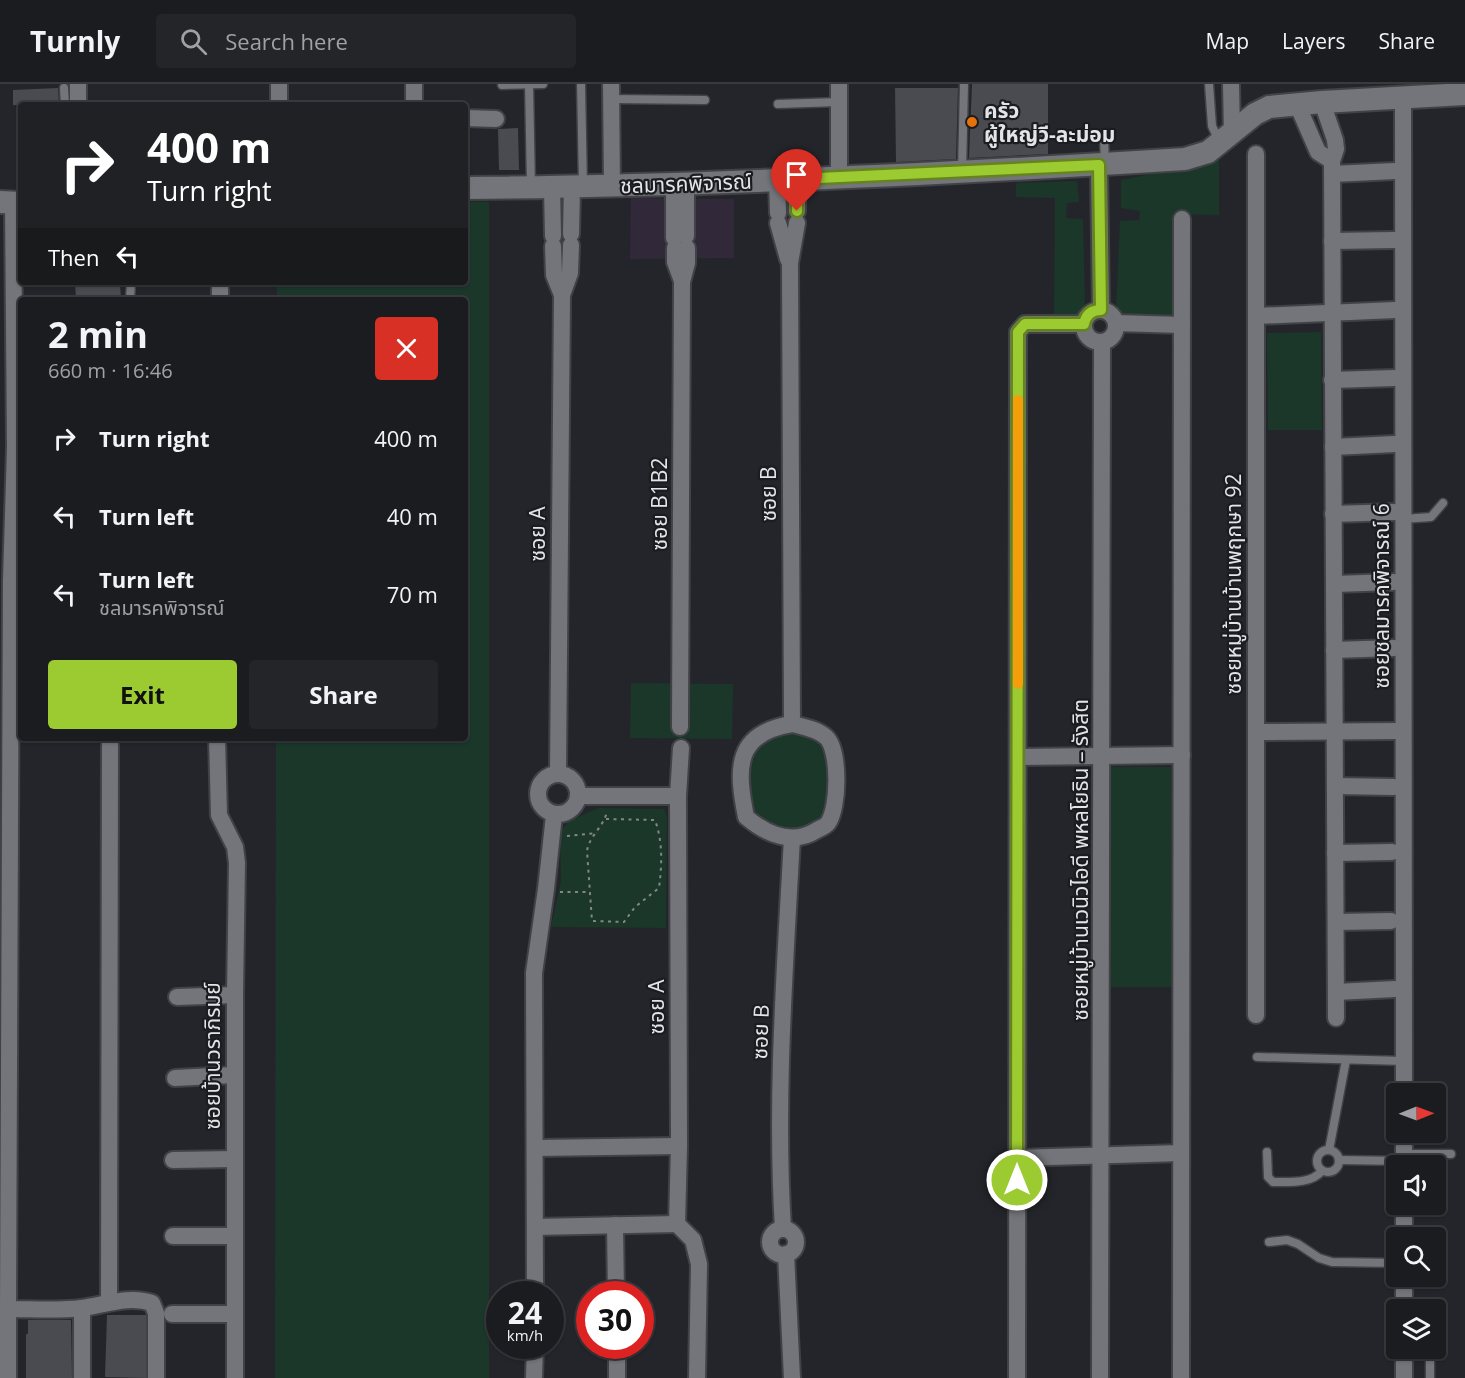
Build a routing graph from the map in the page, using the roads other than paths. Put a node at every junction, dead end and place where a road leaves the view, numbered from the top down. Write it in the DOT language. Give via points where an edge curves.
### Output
graph roads {
  1 [pos="279,84"];
  2 [pos="414,84"];
  3 [pos="529,84"];
  4 [pos="543,84"];
  5 [pos="581,84"];
  6 [pos="839,84"];
  7 [pos="964,84"];
  8 [pos="1209,84"];
  9 [pos="1231,84"];
  10 [pos="502,85"];
  11 [pos="71,86"];
  12 [pos="1459,91"];
  13 [pos="611,92"];
  14 [pos="1403,98"];
  15 [pos="705,100"];
  16 [pos="66,102"];
  17 [pos="77,102"];
  18 [pos="279,102"];
  19 [pos="414,102"];
  20 [pos="839,102"];
  21 [pos="1322,102"];
  22 [pos="778,104"];
  23 [pos="1297,104"];
  24 [pos="468,118"];
  25 [pos="496,119"];
  26 [pos="1104,137"];
  27 [pos="1227,139"];
  28 [pos="1256,154"];
  29 [pos="1102,164"];
  30 [pos="1332,167"];
  31 [pos="1395,171"];
  32 [pos="962,172"];
  33 [pos="839,177"];
  34 [pos="787,179"];
  35 [pos="680,183"];
  36 [pos="612,186"];
  37 [pos="560,187"];
  38 [pos="468,188"];
  39 [pos="11,203"];
  40 [pos="1182,219"];
  41 [pos="1394,240"];
  42 [pos="1332,241"];
  43 [pos="790,262"];
  44 [pos="562,295"];
  45 [pos="1101,310"];
  46 [pos="1395,310"];
  47 [pos="1332,313"];
  48 [pos="1256,316"];
  49 [pos="1116,323"];
  50 [pos="1084,324"];
  51 [pos="1182,324"];
  52 [pos="1102,343"];
  53 [pos="1395,378"];
  54 [pos="1332,380"];
  55 [pos="1395,444"];
  56 [pos="1333,447"];
  57 [pos="1443,503"];
  58 [pos="1333,514"];
  59 [pos="1399,516"];
  60 [pos="16,581"];
  61 [pos="1394,582"];
  62 [pos="1334,584"];
  63 [pos="1394,648"];
  64 [pos="1334,650"];
  65 [pos="792,724"];
  66 [pos="680,727"];
  67 [pos="1335,731"];
  68 [pos="1397,731"];
  69 [pos="1256,732"];
  70 [pos="110,741"];
  71 [pos="217,741"];
  72 [pos="681,748"];
  73 [pos="1182,755"];
  74 [pos="1102,756"];
  75 [pos="1018,758"];
  76 [pos="558,774"];
  77 [pos="1335,786"];
  78 [pos="1394,787"];
  79 [pos="578,796"];
  80 [pos="678,796"];
  81 [pos="554,815"];
  82 [pos="792,838"];
  83 [pos="1392,852"];
  84 [pos="1335,853"];
  85 [pos="1392,921"];
  86 [pos="1336,922"];
  87 [pos="1395,989"];
  88 [pos="1336,992"];
  89 [pos="235,995"];
  90 [pos="177,997"];
  91 [pos="1256,1015"];
  92 [pos="1336,1018"];
  93 [pos="1257,1057"];
  94 [pos="1346,1060"];
  95 [pos="1404,1060"];
  96 [pos="234,1075"];
  97 [pos="175,1078"];
  98 [pos="1404,1083"];
  99 [pos="679,1146"];
  100 [pos="535,1148"];
  101 [pos="1329,1150"];
  102 [pos="1267,1152"];
  103 [pos="1181,1153"];
  104 [pos="1451,1154"];
  105 [pos="1101,1155"];
  106 [pos="1443,1155"];
  107 [pos="1017,1158"];
  108 [pos="234,1159"];
  109 [pos="173,1160"];
  110 [pos="1339,1160"];
  111 [pos="1386,1160"];
  112 [pos="1322,1171"];
  113 [pos="677,1224"];
  114 [pos="615,1226"];
  115 [pos="535,1227"];
  116 [pos="173,1236"];
  117 [pos="234,1236"];
  118 [pos="1269,1242"];
  119 [pos="1386,1263"];
  120 [pos="535,1281"];
  121 [pos="616,1281"];
  122 [pos="109,1302"];
  123 [pos="82,1308"];
  124 [pos="4,1309"];
  125 [pos="172,1314"];
  126 [pos="235,1314"];
  127 [pos="535,1359"];
  128 [pos="617,1359"];
  129 [pos="1404,1359"];
  130 [pos="1430,1359"];
  131 [pos="8,1378"];
  132 [pos="82,1378"];
  133 [pos="156,1378"];
  134 [pos="235,1378"];
  135 [pos="534,1378"];
  136 [pos="617,1378"];
  137 [pos="697,1378"];
  138 [pos="792,1378"];
  139 [pos="1017,1378"];
  140 [pos="1100,1378"];
  141 [pos="1181,1378"];
  142 [pos="1404,1378"];
  143 [pos="1430,1378"];
  1 -- 18 [label="street"];
  2 -- 19 [label="street"];
  3 -- 4 [label="lane"];
  3 -- 10 [label="lane"];
  3 -- 37 [label="lane"];
  5 -- 37 [label="lane"];
  6 -- 20 [label="street"];
  7 -- 32 [label="lane"];
  8 -- 27 [label="lane" via="1214,133"];
  9 -- 27 [label="street"];
  11 -- 16 [label="lane"];
  11 -- 17 [label="street"];
  12 -- 14 [label="street, ชลมารคพิจารณ์"];
  13 -- 15 [label="lane"];
  13 -- 36 [label="street"];
  14 -- 21 [label="street, ชลมารคพิจารณ์"];
  14 -- 59 [label="street, ซอยชลมารคพิจารณ์ 6"];
  20 -- 22 [label="lane"];
  20 -- 33 [label="street"];
  21 -- 23 [label="street, ชลมารคพิจารณ์"];
  21 -- 30 [label="street" via="1335,140"];
  23 -- 27 [label="street, ชลมารคพิจารณ์" via="1269,107"];
  23 -- 30 [label="street" via="1318,152"];
  24 -- 25 [label="street"];
  26 -- 29 [label="lane"];
  27 -- 29 [label="street, ชลมารคพิจารณ์" via="1208,152 1185,159"];
  28 -- 48 [label="street, ซอยหมู่บ้านบ้านพฤกษา 92"];
  29 -- 32 [label="street, ชลมารคพิจารณ์"];
  29 -- 45 [label="street"];
  30 -- 31 [label="street"];
  30 -- 42 [label="street"];
  32 -- 33 [label="street, ชลมารคพิจารณ์"];
  33 -- 34 [label="street, ชลมารคพิจารณ์"];
  34 -- 35 [label="street, ชลมารคพิจารณ์"];
  34 -- 43 [label="street, ซอย B" via="797,217"];
  34 -- 43 [label="street, ซอย B" via="778,218"];
  35 -- 36 [label="street, ชลมารคพิจารณ์"];
  35 -- 66 [label="street, ซอย B1B2" via="681,243 687,263 682,282"];
  36 -- 37 [label="street, ชลมารคพิจารณ์"];
  37 -- 38 [label="street, ชลมารคพิจารณ์"];
  37 -- 44 [label="street, ซอย A" via="553,241 554,275"];
  37 -- 44 [label="street, ซอย A" via="571,239 570,273"];
  39 -- 60 [label="street"];
  40 -- 51 [label="street"];
  41 -- 42 [label="street"];
  42 -- 47 [label="street"];
  43 -- 65 [label="street, ซอย B"];
  44 -- 76 [label="street, ซอย A"];
  45 -- 49 [label="street" via="1111,314"];
  45 -- 50 [label="street" via="1086,316"];
  46 -- 47 [label="street"];
  47 -- 48 [label="street"];
  47 -- 54 [label="street"];
  48 -- 69 [label="street, ซอยหมู่บ้านบ้านพฤกษา 92"];
  49 -- 51 [label="street"];
  49 -- 52 [label="street" via="1114,334"];
  50 -- 52 [label="street" via="1087,337"];
  50 -- 75 [label="street" via="1025,324 1018,332"];
  51 -- 73 [label="street"];
  52 -- 74 [label="street, ซอยหมู่บ้านเวนิวไอดี พหลโยธิน – รังสิต"];
  53 -- 54 [label="street"];
  54 -- 56 [label="street"];
  55 -- 56 [label="street"];
  56 -- 58 [label="street"];
  57 -- 59 [label="lane" via="1431,517"];
  58 -- 59 [label="street"];
  58 -- 62 [label="street"];
  59 -- 95 [label="street, ซอยชลมารคพิจารณ์ 6"];
  60 -- 124 [label="street"];
  61 -- 62 [label="street"];
  62 -- 64 [label="street"];
  63 -- 64 [label="street"];
  64 -- 67 [label="street"];
  65 -- 82 [label="street" via="811,728 828,738 836,775 834,811 828,824 811,834"];
  65 -- 82 [label="street" via="774,727 745,747 741,783 746,816 774,836"];
  67 -- 68 [label="street"];
  67 -- 69 [label="street"];
  67 -- 77 [label="street"];
  69 -- 91 [label="street, ซอยหมู่บ้านบ้านพฤกษา 92"];
  70 -- 122 [label="street"];
  71 -- 89 [label="street, ซอยบ้านวราภิรมย์" via="219,816 235,847 237,863"];
  72 -- 80 [label="street, ซอย A"];
  73 -- 74 [label="street"];
  73 -- 103 [label="street"];
  74 -- 75 [label="street"];
  74 -- 105 [label="street, ซอยหมู่บ้านเวนิวไอดี พหลโยธิน – รังสิต"];
  75 -- 107 [label="street"];
  76 -- 79 [label="street" via="575,783"];
  76 -- 81 [label="street" via="546,778 537,796 542,808"];
  77 -- 78 [label="street"];
  77 -- 84 [label="street"];
  79 -- 80 [label="street"];
  79 -- 81 [label="street" via="567,813"];
  80 -- 99 [label="street, ซอย A"];
  81 -- 100 [label="street" via="534,973"];
  82 -- 138 [label="street, ซอย B" via="779,1134 783,1229 794,1235 796,1242 786,1254"];
  83 -- 84 [label="street"];
  84 -- 86 [label="street"];
  85 -- 86 [label="street"];
  86 -- 88 [label="street"];
  87 -- 88 [label="street"];
  88 -- 92 [label="street"];
  89 -- 90 [label="street"];
  89 -- 96 [label="street, ซอยบ้านวราภิรมย์"];
  93 -- 94 [label="lane"];
  94 -- 95 [label="lane"];
  94 -- 101 [label="lane"];
  95 -- 98 [label="street, ซอยชลมารคพิจารณ์ 6"];
  96 -- 97 [label="street"];
  96 -- 108 [label="street, ซอยบ้านวราภิรมย์"];
  99 -- 100 [label="street"];
  99 -- 113 [label="street, ซอย A"];
  100 -- 115 [label="street"];
  101 -- 110 [label="lane"];
  101 -- 112 [label="lane" via="1317,1158"];
  102 -- 112 [label="lane" via="1268,1177 1273,1182 1308,1180"];
  103 -- 105 [label="street"];
  103 -- 141 [label="street"];
  104 -- 106 [label="lane"];
  105 -- 107 [label="street"];
  105 -- 140 [label="street, ซอยหมู่บ้านเวนิวไอดี พหลโยธิน – รังสิต"];
  107 -- 139 [label="street"];
  108 -- 109 [label="street"];
  108 -- 117 [label="street, ซอยบ้านวราภิรมย์"];
  110 -- 111 [label="lane"];
  110 -- 112 [label="lane" via="1332,1172"];
  113 -- 114 [label="street"];
  113 -- 137 [label="street" via="693,1240 699,1264"];
  114 -- 115 [label="street"];
  114 -- 121 [label="street"];
  115 -- 120 [label="street"];
  116 -- 117 [label="street"];
  117 -- 126 [label="street, ซอยบ้านวราภิรมย์"];
  118 -- 119 [label="lane" via="1287,1240 1332,1262"];
  122 -- 123 [label="street"];
  122 -- 133 [label="street" via="146,1300 155,1307"];
  123 -- 124 [label="street"];
  123 -- 132 [label="street"];
  124 -- 131 [label="street"];
  125 -- 126 [label="street"];
  126 -- 134 [label="street, ซอยบ้านวราภิรมย์"];
  127 -- 135 [label="street"];
  128 -- 136 [label="street"];
  129 -- 142 [label="street"];
  130 -- 143 [label="lane"];
}
